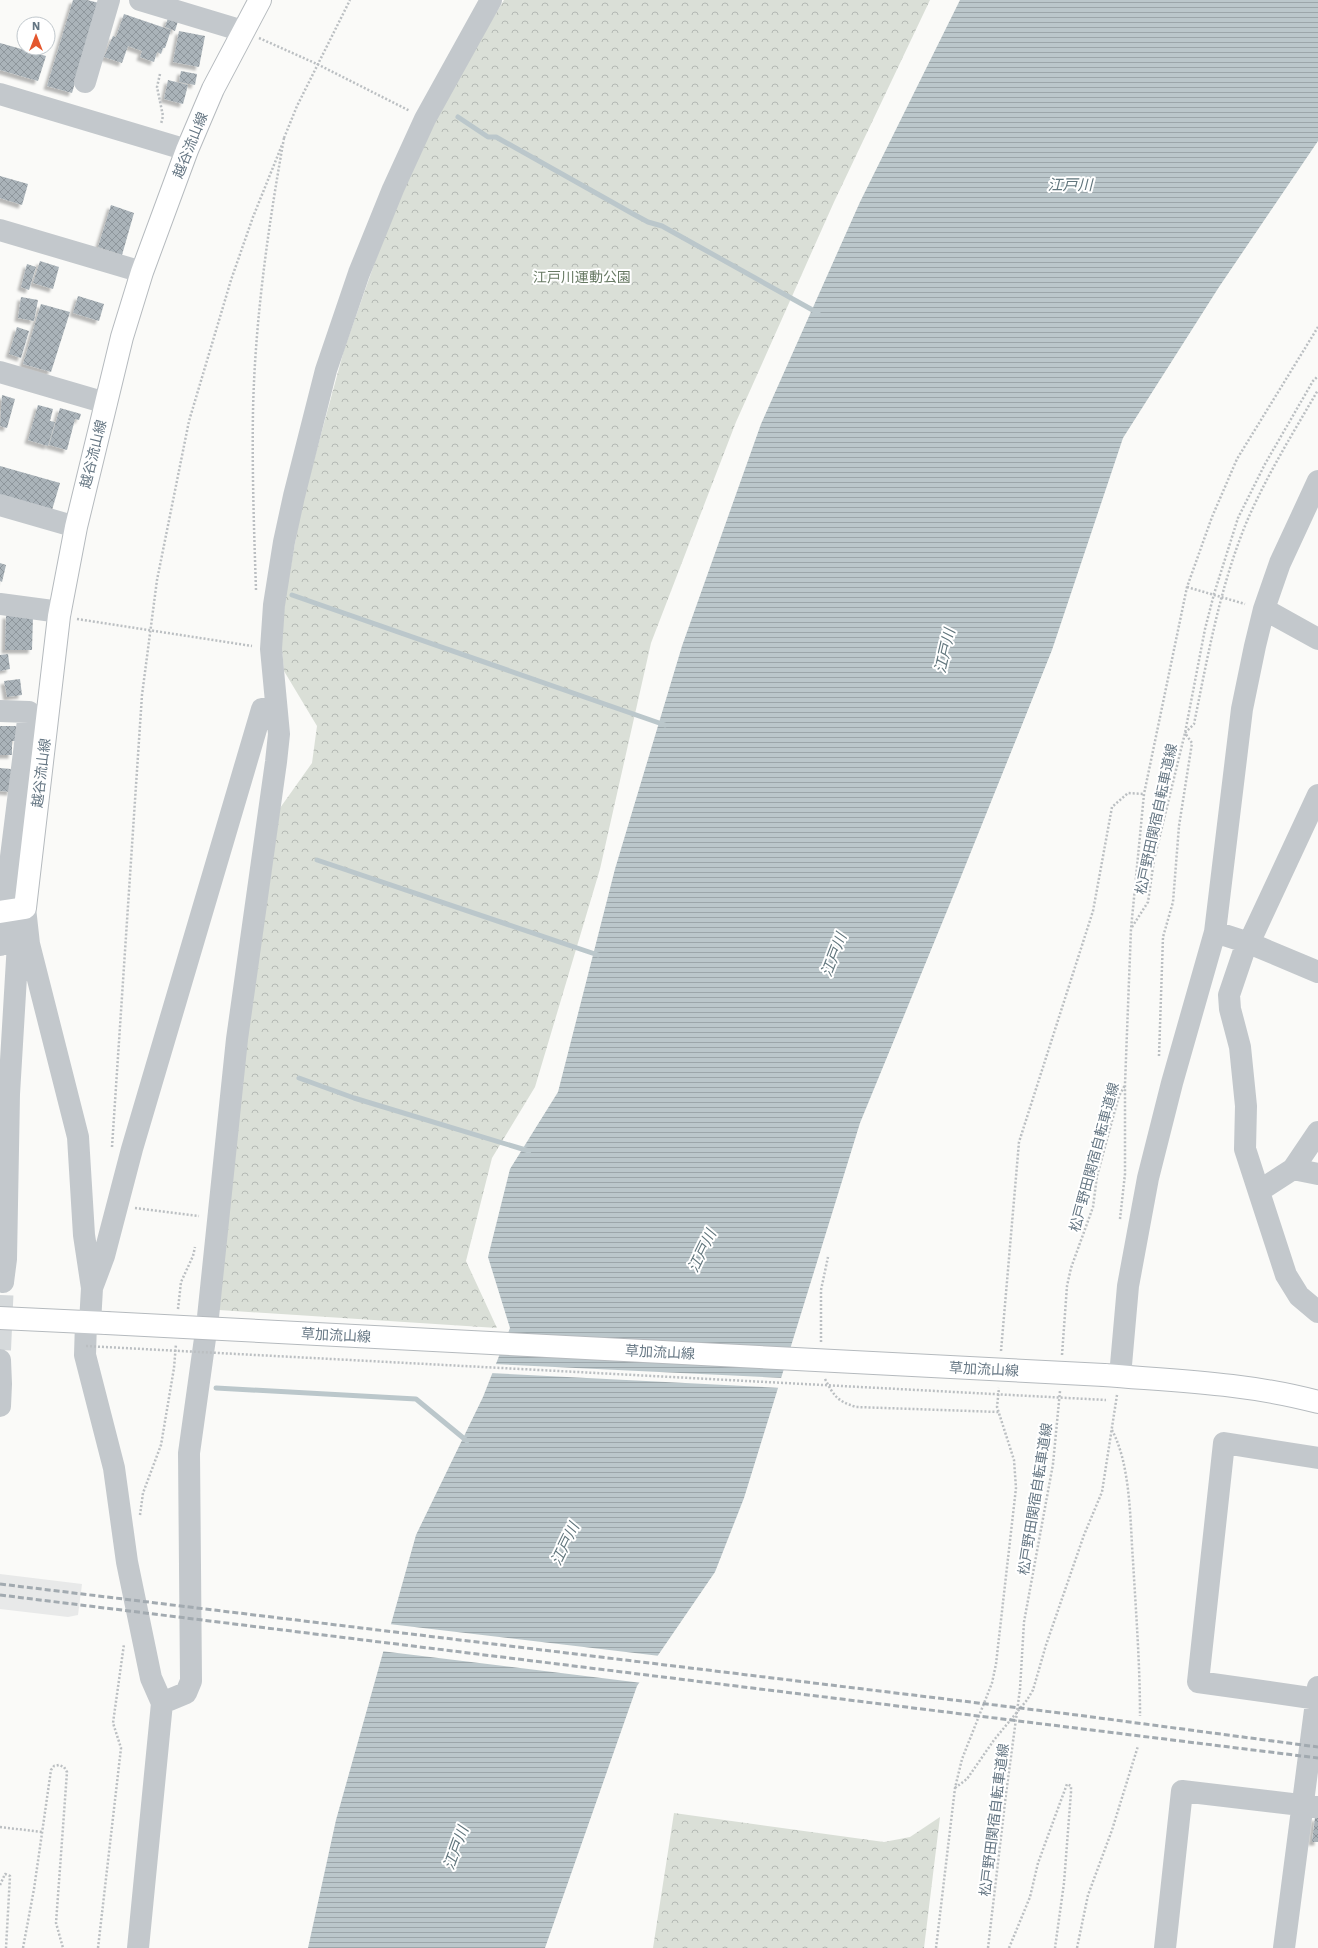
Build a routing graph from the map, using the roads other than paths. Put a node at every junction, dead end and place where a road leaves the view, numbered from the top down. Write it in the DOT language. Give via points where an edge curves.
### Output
graph roads {
  1 [pos="109,0"];
  2 [pos="260,0"];
  3 [pos="491,0"];
  4 [pos="153,2"];
  5 [pos="242,31"];
  6 [pos="85,82"];
  7 [pos="0,94"];
  8 [pos="187,150"];
  9 [pos="0,230"];
  10 [pos="142,272"];
  11 [pos="0,372"];
  12 [pos="106,403"];
  13 [pos="1318,481"];
  14 [pos="0,505"];
  15 [pos="76,527"];
  16 [pos="0,604"];
  17 [pos="1257,609"];
  18 [pos="60,614"];
  19 [pos="1318,639"];
  20 [pos="276,708"];
  21 [pos="0,711"];
  22 [pos="1318,795"];
  23 [pos="8,816"];
  24 [pos="12,910"];
  25 [pos="1215,932"];
  26 [pos="1248,943"];
  27 [pos="0,945"];
  28 [pos="1318,972"];
  29 [pos="1318,1132"];
  30 [pos="1293,1169"];
  31 [pos="1318,1174"];
  32 [pos="1258,1191"];
  33 [pos="3,1282"];
  34 [pos="92,1288"];
  35 [pos="1318,1312"];
  36 [pos="0,1318"];
  37 [pos="94,1323"];
  38 [pos="0,1360"];
  39 [pos="1112,1376"];
  40 [pos="1318,1402"];
  41 [pos="0,1406"];
  42 [pos="1318,1458"];
  43 [pos="1317,1695"];
  44 [pos="162,1703"];
  45 [pos="1311,1806"];
  46 [pos="138,1948"];
  47 [pos="1165,1948"];
  48 [pos="1284,1948"];
  1 -- 6 [label="street"];
  2 -- 5 [label="main road, 越谷流山線"];
  3 -- 20 [label="street" via="425,119 393,189 358,273 326,370 284,542 274,605 271,649"];
  4 -- 5 [label="street"];
  5 -- 8 [label="main road, 越谷流山線"];
  7 -- 8 [label="street"];
  8 -- 10 [label="main road, 越谷流山線"];
  9 -- 10 [label="street"];
  10 -- 12 [label="main road, 越谷流山線" via="122,337"];
  11 -- 12 [label="street"];
  12 -- 15 [label="main road, 越谷流山線"];
  13 -- 17 [label="street"];
  14 -- 15 [label="street"];
  15 -- 18 [label="main road, 越谷流山線"];
  16 -- 18 [label="street"];
  17 -- 19 [label="street"];
  17 -- 25 [label="street" via="1255,646 1242,709"];
  18 -- 24 [label="main road, 越谷流山線"];
  20 -- 34 [label="street" via="262,709 132,1148 104,1256"];
  20 -- 44 [label="street" via="276,762 237,1039 208,1309 189,1453 191,1681 186,1693"];
  21 -- 23 [label="street" via="29,712"];
  22 -- 26 [label="street"];
  23 -- 24 [label="street"];
  24 -- 27 [label="street"];
  24 -- 33 [label="street" via="6,1259"];
  24 -- 34 [label="street" via="29,944 78,1137 84,1235"];
  25 -- 26 [label="street"];
  25 -- 39 [label="street" via="1148,1178"];
  26 -- 28 [label="street"];
  26 -- 32 [label="street" via="1229,995 1240,1046 1246,1106 1245,1149"];
  29 -- 30 [label="street"];
  30 -- 31 [label="street"];
  30 -- 32 [label="street"];
  32 -- 35 [label="street" via="1286,1275 1300,1296"];
  34 -- 37 [label="street"];
  36 -- 37 [label="main road, 草加流山線"];
  37 -- 39 [label="main road, 草加流山線, bridge"];
  37 -- 44 [label="street" via="85,1355 114,1468 127,1562 151,1678"];
  38 -- 41 [label="street"];
  39 -- 40 [label="main road, 草加流山線" via="1227,1384"];
  42 -- 43 [label="street" via="1224,1443 1198,1682"];
  43 -- 45 [label="street"];
  44 -- 46 [label="street"];
  45 -- 47 [label="street" via="1182,1791"];
  45 -- 48 [label="street"];
}
